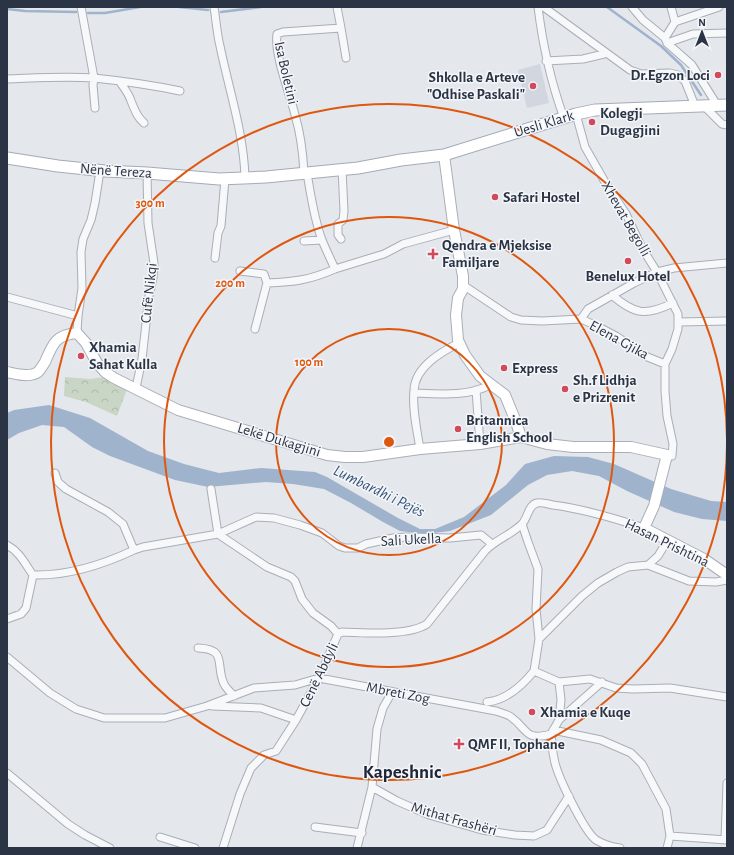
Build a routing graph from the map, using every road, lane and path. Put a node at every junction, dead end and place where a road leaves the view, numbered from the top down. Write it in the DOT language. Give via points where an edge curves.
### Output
graph roads {
  1 [pos="81,7"];
  2 [pos="214,7"];
  3 [pos="338,7"];
  4 [pos="632,7"];
  5 [pos="671,7"];
  6 [pos="719,7"];
  7 [pos="542,8"];
  8 [pos="675,22"];
  9 [pos="341,28"];
  10 [pos="727,33"];
  11 [pos="666,41"];
  12 [pos="604,54"];
  13 [pos="346,58"];
  14 [pos="546,62"];
  15 [pos="94,78"];
  16 [pos="7,79"];
  17 [pos="120,82"];
  18 [pos="180,91"];
  19 [pos="722,105"];
  20 [pos="699,106"];
  21 [pos="95,108"];
  22 [pos="576,114"];
  23 [pos="564,118"];
  24 [pos="144,123"];
  25 [pos="727,126"];
  26 [pos="444,155"];
  27 [pos="7,161"];
  28 [pos="342,169"];
  29 [pos="100,171"];
  30 [pos="147,173"];
  31 [pos="306,173"];
  32 [pos="245,178"];
  33 [pos="225,179"];
  34 [pos="454,230"];
  35 [pos="341,239"];
  36 [pos="322,240"];
  37 [pos="304,241"];
  38 [pos="215,258"];
  39 [pos="727,263"];
  40 [pos="335,269"];
  41 [pos="240,271"];
  42 [pos="658,272"];
  43 [pos="267,283"];
  44 [pos="463,285"];
  45 [pos="612,295"];
  46 [pos="7,297"];
  47 [pos="673,303"];
  48 [pos="78,316"];
  49 [pos="581,319"];
  50 [pos="727,321"];
  51 [pos="679,322"];
  52 [pos="256,329"];
  53 [pos="77,333"];
  54 [pos="459,343"];
  55 [pos="665,364"];
  56 [pos="7,372"];
  57 [pos="491,384"];
  58 [pos="136,388"];
  59 [pos="476,390"];
  60 [pos="414,393"];
  61 [pos="521,437"];
  62 [pos="480,444"];
  63 [pos="420,449"];
  64 [pos="670,453"];
  65 [pos="55,473"];
  66 [pos="211,489"];
  67 [pos="522,524"];
  68 [pos="644,528"];
  69 [pos="218,534"];
  70 [pos="667,541"];
  71 [pos="492,544"];
  72 [pos="7,545"];
  73 [pos="134,550"];
  74 [pos="648,565"];
  75 [pos="33,575"];
  76 [pos="727,576"];
  77 [pos="727,580"];
  78 [pos="7,619"];
  79 [pos="338,634"];
  80 [pos="539,639"];
  81 [pos="198,648"];
  82 [pos="7,657"];
  83 [pos="534,671"];
  84 [pos="319,678"];
  85 [pos="559,682"];
  86 [pos="602,682"];
  87 [pos="392,692"];
  88 [pos="234,696"];
  89 [pos="727,697"];
  90 [pos="487,702"];
  91 [pos="207,706"];
  92 [pos="296,720"];
  93 [pos="560,720"];
  94 [pos="552,732"];
  95 [pos="7,773"];
  96 [pos="727,783"];
  97 [pos="372,787"];
  98 [pos="569,796"];
  99 [pos="315,827"];
  100 [pos="362,833"];
  101 [pos="670,836"];
  102 [pos="160,837"];
  103 [pos="726,840"];
  104 [pos="110,848"];
  105 [pos="195,848"];
  106 [pos="223,848"];
  107 [pos="357,848"];
  108 [pos="620,848"];
  109 [pos="667,848"];
  1 -- 15 [label="street"];
  2 -- 32 [label="street" via="219,45 242,146"];
  3 -- 9 [label="street"];
  4 -- 11 [label="street"];
  5 -- 8 [label="street"];
  6 -- 8 [label="street"];
  7 -- 14 [label="street"];
  7 -- 20 [label="street" via="630,70 641,74 678,75 685,81"];
  8 -- 11 [label="street"];
  9 -- 13 [label="street"];
  9 -- 31 [label="street, Isa Boletini" via="277,34 279,60 303,145"];
  10 -- 11 [label="street" via="693,34"];
  11 -- 19 [label="street" via="692,65"];
  12 -- 14 [label="street" via="583,59"];
  14 -- 23 [label="street"];
  15 -- 16 [label="street"];
  15 -- 17 [label="street"];
  15 -- 21 [label="street"];
  17 -- 18 [label="street"];
  17 -- 24 [label="street" via="138,118"];
  19 -- 20 [label="main road, Uesli Klark"];
  20 -- 22 [label="main road, Uesli Klark" via="595,110"];
  20 -- 25 [label="street"];
  22 -- 23 [label="main road, Uesli Klark"];
  22 -- 42 [label="street, Xhevat Begolli" via="585,148"];
  23 -- 26 [label="main road, Uesli Klark"];
  26 -- 28 [label="main road, Nënë Tereza"];
  26 -- 34 [label="street"];
  27 -- 29 [label="main road, Nënë Tereza"];
  28 -- 31 [label="main road, Nënë Tereza"];
  28 -- 35 [label="street" via="344,211 343,220 338,224 338,235"];
  29 -- 30 [label="main road, Nënë Tereza"];
  29 -- 48 [label="street" via="92,215 81,252 82,288"];
  30 -- 33 [label="main road, Nënë Tereza"];
  30 -- 58 [label="street, Cufë Nikqi" via="146,199 154,278"];
  31 -- 32 [label="main road, Nënë Tereza"];
  31 -- 36 [label="street"];
  32 -- 33 [label="main road, Nënë Tereza"];
  33 -- 38 [label="street"];
  34 -- 40 [label="street" via="402,244 384,254"];
  34 -- 44 [label="street"];
  36 -- 37 [label="street"];
  36 -- 40 [label="street"];
  39 -- 42 [label="street"];
  40 -- 43 [label="street" via="302,281"];
  41 -- 43 [label="street" via="264,274"];
  42 -- 45 [label="street"];
  42 -- 47 [label="street, Xhevat Begolli"];
  43 -- 52 [label="street"];
  44 -- 49 [label="street, Elena Gjika" via="511,317 521,320"];
  44 -- 54 [label="street" via="456,315"];
  45 -- 47 [label="street" via="638,312 658,311"];
  45 -- 49 [label="street" via="588,309"];
  46 -- 48 [label="street"];
  47 -- 51 [label="street, Xhevat Begolli"];
  48 -- 53 [label="street"];
  49 -- 55 [label="street, Elena Gjika" via="616,336 645,356"];
  50 -- 51 [label="street"];
  51 -- 55 [label="street"];
  53 -- 56 [label="street" via="59,337 38,372 20,375"];
  53 -- 58 [label="street, Lekë Dukagjini" via="86,342 105,372"];
  54 -- 57 [label="street" via="480,376"];
  54 -- 60 [label="street" via="438,355 427,365 418,376"];
  55 -- 64 [label="street" via="667,416 672,434"];
  57 -- 59 [label="street"];
  57 -- 61 [label="street" via="505,395"];
  58 -- 63 [label="street, Lekë Dukagjini" via="178,410 327,455 363,457"];
  59 -- 60 [label="street" via="441,394"];
  59 -- 62 [label="street"];
  60 -- 63 [label="street"];
  61 -- 62 [label="street, Lekë Dukagjini"];
  61 -- 64 [label="street, Lekë Dukagjini" via="573,447 631,447"];
  62 -- 63 [label="street, Lekë Dukagjini"];
  64 -- 68 [label="street" via="654,506"];
  65 -- 73 [label="street" via="58,482 66,489 108,512 123,524"];
  66 -- 69 [label="street"];
  67 -- 68 [label="street, Hasan Prishtina" via="531,506 537,503 609,516"];
  67 -- 71 [label="street, Cenë Abdyli"];
  67 -- 80 [label="street" via="538,569 536,609"];
  68 -- 70 [label="street, Hasan Prishtina"];
  69 -- 71 [label="street, Sali Ukella" via="256,517 274,518 300,525 322,533 345,548 358,548 381,540 398,538 481,535"];
  69 -- 73 [label="street, Sali Ukella"];
  69 -- 79 [label="street" via="267,567 295,581 302,599 313,613"];
  70 -- 74 [label="street" via="658,556"];
  70 -- 76 [label="street, Hasan Prishtina" via="704,559"];
  71 -- 79 [label="street, Cenë Abdyli" via="431,620 420,629"];
  72 -- 75 [label="street" via="21,556"];
  73 -- 75 [label="street, Sali Ukella" via="84,570"];
  74 -- 77 [label="street" via="689,581"];
  74 -- 80 [label="street" via="628,567 598,583"];
  75 -- 78 [label="street" via="26,608 21,614"];
  79 -- 84 [label="street, Cenë Abdyli"];
  80 -- 83 [label="street"];
  81 -- 88 [label="street" via="211,650 216,654 224,684"];
  82 -- 91 [label="street, Mbreti Zog" via="50,693 76,709 104,718 165,718"];
  83 -- 85 [label="street"];
  83 -- 90 [label="street" via="519,688 498,700"];
  84 -- 87 [label="street, Mbreti Zog"];
  84 -- 88 [label="street, Mbreti Zog" via="295,686 254,688"];
  84 -- 92 [label="street, Cenë Abdyli"];
  85 -- 86 [label="street" via="590,679"];
  85 -- 93 [label="street"];
  86 -- 89 [label="street" via="616,688 670,688"];
  86 -- 93 [label="street"];
  87 -- 94 [label="street, Mbreti Zog" via="496,711 511,717 532,736"];
  87 -- 97 [label="street" via="383,708 377,729"];
  88 -- 91 [label="street, Mbreti Zog"];
  91 -- 92 [label="street, Mbreti Zog" via="261,708"];
  92 -- 106 [label="street, Cenë Abdyli" via="276,751 264,755 251,768"];
  93 -- 94 [label="street"];
  94 -- 98 [label="street" via="554,759"];
  94 -- 101 [label="street, Mbreti Zog" via="601,740 631,753 642,764 666,809"];
  95 -- 104 [label="street" via="68,824"];
  96 -- 103 [label="street"];
  97 -- 98 [label="street, Mithat Frashëri" via="428,815 482,830 534,836 547,830"];
  97 -- 100 [label="street"];
  98 -- 108 [label="street" via="585,828 596,840"];
  99 -- 100 [label="street"];
  100 -- 107 [label="street"];
  101 -- 103 [label="street"];
  101 -- 109 [label="street"];
  102 -- 105 [label="street"];
}
